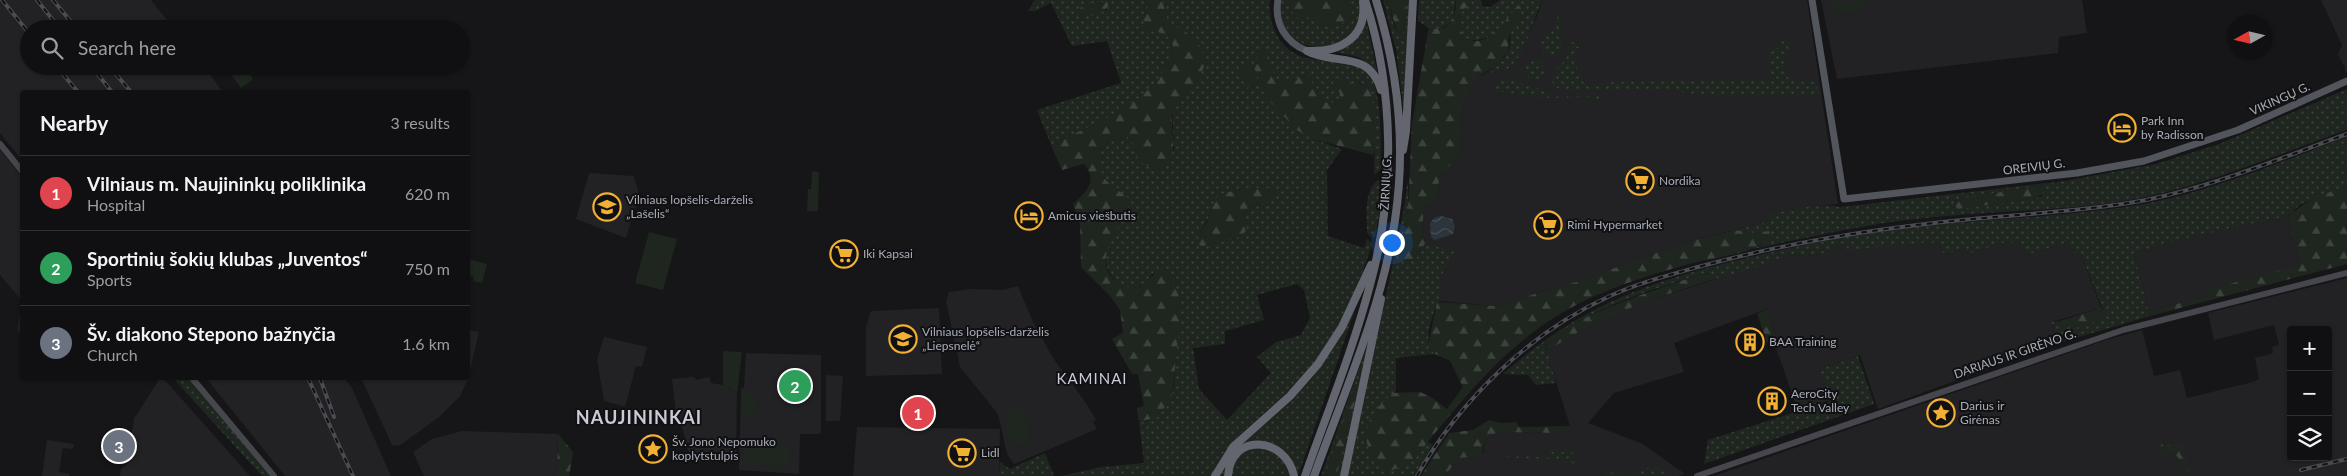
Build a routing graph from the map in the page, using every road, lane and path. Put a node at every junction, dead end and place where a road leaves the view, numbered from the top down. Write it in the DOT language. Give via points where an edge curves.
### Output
graph roads {
  1 [pos="1278,0"];
  2 [pos="1364,0"];
  3 [pos="1376,0"];
  4 [pos="1413,0"];
  5 [pos="1812,0"];
  6 [pos="1307,51"];
  7 [pos="2347,80"];
  8 [pos="1386,108"];
  9 [pos="2222,136"];
  10 [pos="0,144"];
  11 [pos="20,169"];
  12 [pos="1399,169"];
  13 [pos="1380,242"];
  14 [pos="1385,268"];
  15 [pos="2347,273"];
  16 [pos="194,380"];
  17 [pos="274,476"];
  18 [pos="1215,476"];
  19 [pos="1228,476"];
  20 [pos="1294,476"];
  21 [pos="1305,476"];
  22 [pos="1314,476"];
  23 [pos="1344,476"];
  24 [pos="1697,476"];
  1 -- 6 [label="main road" via="1277,16 1282,31 1290,41"];
  2 -- 6 [label="highway" via="1362,20 1350,40 1330,50"];
  2 -- 8 [label="highway, ŽIRNIŲ G." via="1378,45"];
  3 -- 12 [label="highway, ŽIRNIŲ G." via="1392,66 1398,110"];
  4 -- 12 [label="highway" via="1406,131"];
  5 -- 9 [label="main road, OREIVIŲ G." via="1844,200 2105,169 2144,161"];
  6 -- 8 [label="highway" via="1323,58 1351,60 1366,67 1378,81"];
  7 -- 9 [label="main road, VIKINGŲ G."];
  8 -- 13 [label="highway, ŽIRNIŲ G." via="1388,172"];
  10 -- 11 [label="main road"];
  12 -- 14 [label="highway, ŽIRNIŲ G." via="1395,221"];
  13 -- 18 [label="highway" via="1359,294 1324,356 1290,396 1233,447"];
  13 -- 21 [label="highway, ŽIRNIŲ G." via="1356,330"];
  14 -- 22 [label="highway, ŽIRNIŲ G." via="1364,338"];
  14 -- 23 [label="highway"];
  15 -- 24 [label="main road, DARIAUS IR GIRĖNO G." via="2123,330"];
  16 -- 17 [label="main road"];
  19 -- 20 [label="highway" via="1234,456 1255,444 1268,445 1280,451"];
}
